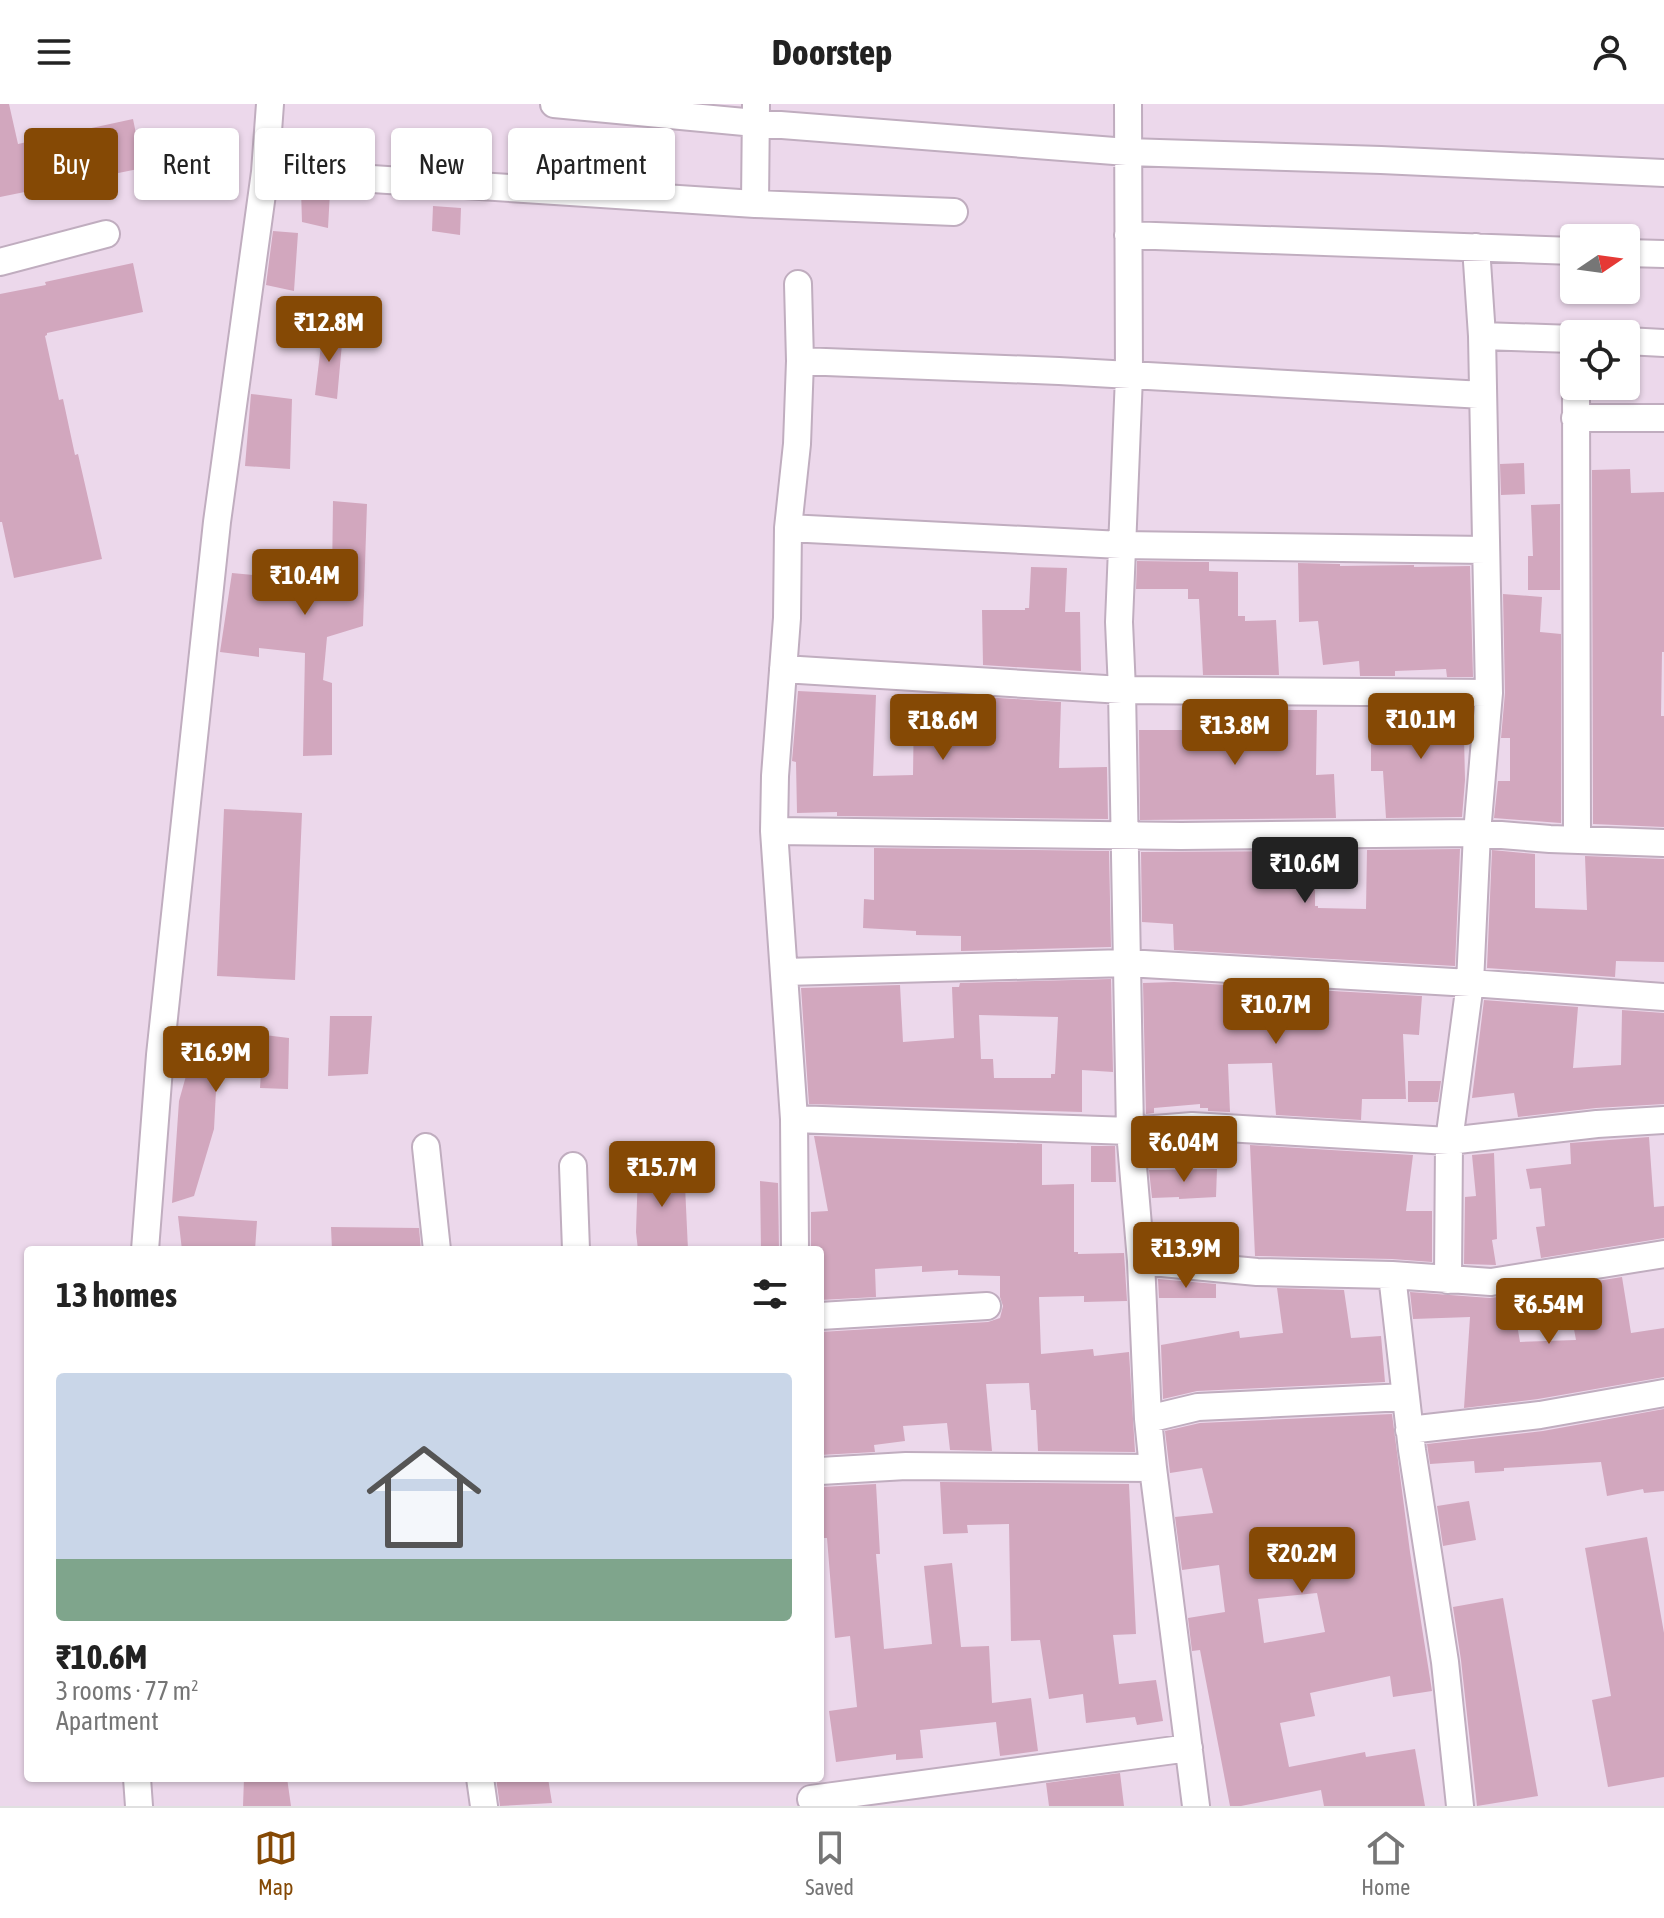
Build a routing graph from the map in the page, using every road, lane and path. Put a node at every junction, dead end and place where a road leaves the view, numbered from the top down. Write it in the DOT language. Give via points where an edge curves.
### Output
graph roads {
  1 [pos="270,104"];
  2 [pos="554,104"];
  3 [pos="1128,104"];
  4 [pos="756,113"];
  5 [pos="268,128"];
  6 [pos="1127,152"];
  7 [pos="1664,173"];
  8 [pos="375,179"];
  9 [pos="261,200"];
  10 [pos="755,204"];
  11 [pos="954,212"];
  12 [pos="106,234"];
  13 [pos="1128,235"];
  14 [pos="1476,247"];
  15 [pos="1560,250"];
  16 [pos="1640,253"];
  17 [pos="1664,254"];
  18 [pos="0,262"];
  19 [pos="798,284"];
  20 [pos="1482,336"];
  21 [pos="1560,339"];
  22 [pos="1640,342"];
  23 [pos="1664,343"];
  24 [pos="800,361"];
  25 [pos="1129,376"];
  26 [pos="1483,395"];
  27 [pos="1576,400"];
  28 [pos="1575,418"];
  29 [pos="1664,418"];
  30 [pos="788,528"];
  31 [pos="1121,545"];
  32 [pos="1486,550"];
  33 [pos="783,669"];
  34 [pos="1122,690"];
  35 [pos="1489,693"];
  36 [pos="774,831"];
  37 [pos="1477,833"];
  38 [pos="1125,836"];
  39 [pos="1577,840"];
  40 [pos="1664,843"];
  41 [pos="1127,963"];
  42 [pos="784,972"];
  43 [pos="1470,983"];
  44 [pos="1664,997"];
  45 [pos="794,1119"];
  46 [pos="1664,1120"];
  47 [pos="1130,1131"];
  48 [pos="1449,1141"];
  49 [pos="426,1147"];
  50 [pos="573,1166"];
  51 [pos="145,1246"];
  52 [pos="437,1246"];
  53 [pos="576,1246"];
  54 [pos="795,1246"];
  55 [pos="1664,1254"];
  56 [pos="1141,1261"];
  57 [pos="1392,1275"];
  58 [pos="1448,1280"];
  59 [pos="987,1306"];
  60 [pos="824,1316"];
  61 [pos="1664,1393"];
  62 [pos="1406,1397"];
  63 [pos="1148,1419"];
  64 [pos="1409,1430"];
  65 [pos="1153,1468"];
  66 [pos="824,1471"];
  67 [pos="1189,1748"];
  68 [pos="137,1782"];
  69 [pos="481,1782"];
  70 [pos="811,1794"];
  71 [pos="139,1806"];
  72 [pos="484,1806"];
  73 [pos="1196,1806"];
  74 [pos="1460,1806"];
  1 -- 5 [label="street"];
  2 -- 4 [label="street"];
  3 -- 6 [label="street"];
  4 -- 6 [label="street"];
  4 -- 10 [label="street"];
  6 -- 7 [label="street"];
  6 -- 13 [label="street"];
  8 -- 10 [label="street"];
  9 -- 51 [label="street" via="217,522 160,1055"];
  10 -- 11 [label="street"];
  12 -- 18 [label="street"];
  13 -- 14 [label="street"];
  13 -- 25 [label="street"];
  14 -- 15 [label="street"];
  14 -- 20 [label="street"];
  16 -- 17 [label="street"];
  19 -- 24 [label="street"];
  20 -- 21 [label="street"];
  20 -- 26 [label="street"];
  22 -- 23 [label="street"];
  24 -- 25 [label="street"];
  24 -- 30 [label="street"];
  25 -- 26 [label="street"];
  25 -- 31 [label="street"];
  26 -- 32 [label="street"];
  27 -- 28 [label="street"];
  28 -- 29 [label="street"];
  28 -- 39 [label="street"];
  30 -- 31 [label="street"];
  30 -- 33 [label="street"];
  31 -- 32 [label="street"];
  31 -- 34 [label="street"];
  32 -- 35 [label="street"];
  33 -- 34 [label="street"];
  33 -- 36 [label="street"];
  34 -- 35 [label="street"];
  34 -- 38 [label="street"];
  35 -- 37 [label="street"];
  36 -- 38 [label="street"];
  36 -- 42 [label="street"];
  37 -- 38 [label="street"];
  37 -- 39 [label="street"];
  37 -- 43 [label="street"];
  38 -- 41 [label="street"];
  39 -- 40 [label="street"];
  41 -- 42 [label="street"];
  41 -- 43 [label="street"];
  41 -- 47 [label="street"];
  42 -- 45 [label="street"];
  43 -- 44 [label="street"];
  43 -- 48 [label="street"];
  45 -- 47 [label="street"];
  45 -- 54 [label="street"];
  46 -- 48 [label="street"];
  47 -- 48 [label="street" via="1192,1126"];
  47 -- 56 [label="street"];
  48 -- 58 [label="street"];
  49 -- 52 [label="street"];
  50 -- 53 [label="street"];
  55 -- 58 [label="street" via="1491,1282"];
  56 -- 57 [label="street" via="1257,1272"];
  56 -- 63 [label="street"];
  57 -- 58 [label="street"];
  57 -- 62 [label="street"];
  59 -- 60 [label="street"];
  61 -- 64 [label="street"];
  62 -- 63 [label="street" via="1198,1407"];
  62 -- 64 [label="street"];
  63 -- 65 [label="street"];
  64 -- 74 [label="street" via="1445,1662"];
  65 -- 66 [label="street" via="906,1466"];
  65 -- 67 [label="street"];
  67 -- 70 [label="street"];
  67 -- 73 [label="street"];
  68 -- 71 [label="street"];
  69 -- 72 [label="street"];
}
